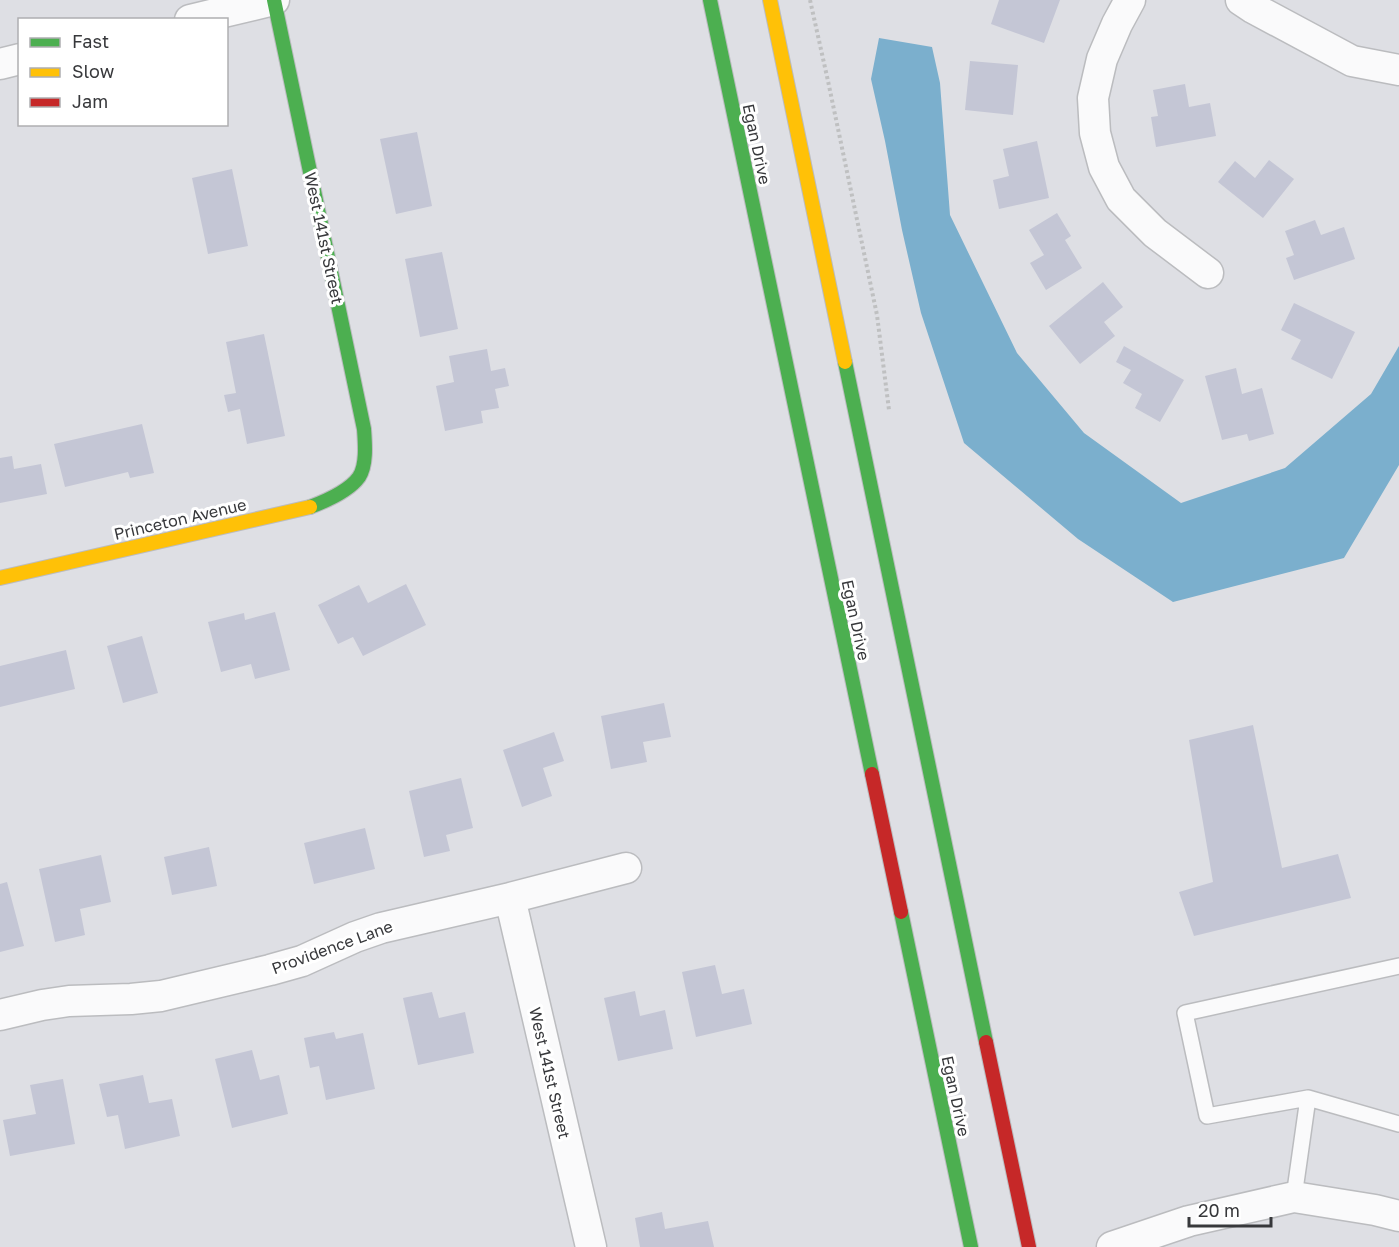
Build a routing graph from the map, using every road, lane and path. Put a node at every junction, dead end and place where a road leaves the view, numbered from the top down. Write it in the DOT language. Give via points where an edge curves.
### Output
graph roads {
  1 [pos="274,0"];
  2 [pos="710,0"];
  3 [pos="770,0"];
  4 [pos="1130,0"];
  5 [pos="1242,0"];
  6 [pos="198,18"];
  7 [pos="18,59"];
  8 [pos="0,63"];
  9 [pos="1399,70"];
  10 [pos="1208,273"];
  11 [pos="360,476"];
  12 [pos="0,578"];
  13 [pos="626,868"];
  14 [pos="510,898"];
  15 [pos="1399,966"];
  16 [pos="0,1015"];
  17 [pos="1308,1098"];
  18 [pos="1399,1124"];
  19 [pos="1294,1197"];
  20 [pos="1399,1216"];
  21 [pos="591,1247"];
  22 [pos="971,1247"];
  23 [pos="1029,1247"];
  24 [pos="1112,1247"];
  1 -- 6 [label="street"];
  1 -- 11 [label="main road, West 141st Street" via="364,429 365,455"];
  2 -- 22 [label="main road, Egan Drive"];
  3 -- 23 [label="main road"];
  4 -- 10 [label="street" via="1102,59 1093,98 1095,133 1104,167 1121,199 1155,233"];
  5 -- 9 [label="street" via="1352,61"];
  7 -- 8 [label="street"];
  11 -- 12 [label="main road, Princeton Avenue" via="343,492 312,506"];
  13 -- 14 [label="street, Providence Lane"];
  14 -- 16 [label="street, Providence Lane" via="381,928 302,961 194,988 151,997 69,1001"];
  14 -- 21 [label="street, West 141st Street"];
  15 -- 17 [label="lane" via="1185,1013 1207,1116"];
  17 -- 18 [label="lane"];
  17 -- 19 [label="lane"];
  19 -- 20 [label="street"];
  19 -- 24 [label="street" via="1189,1221"];
}
